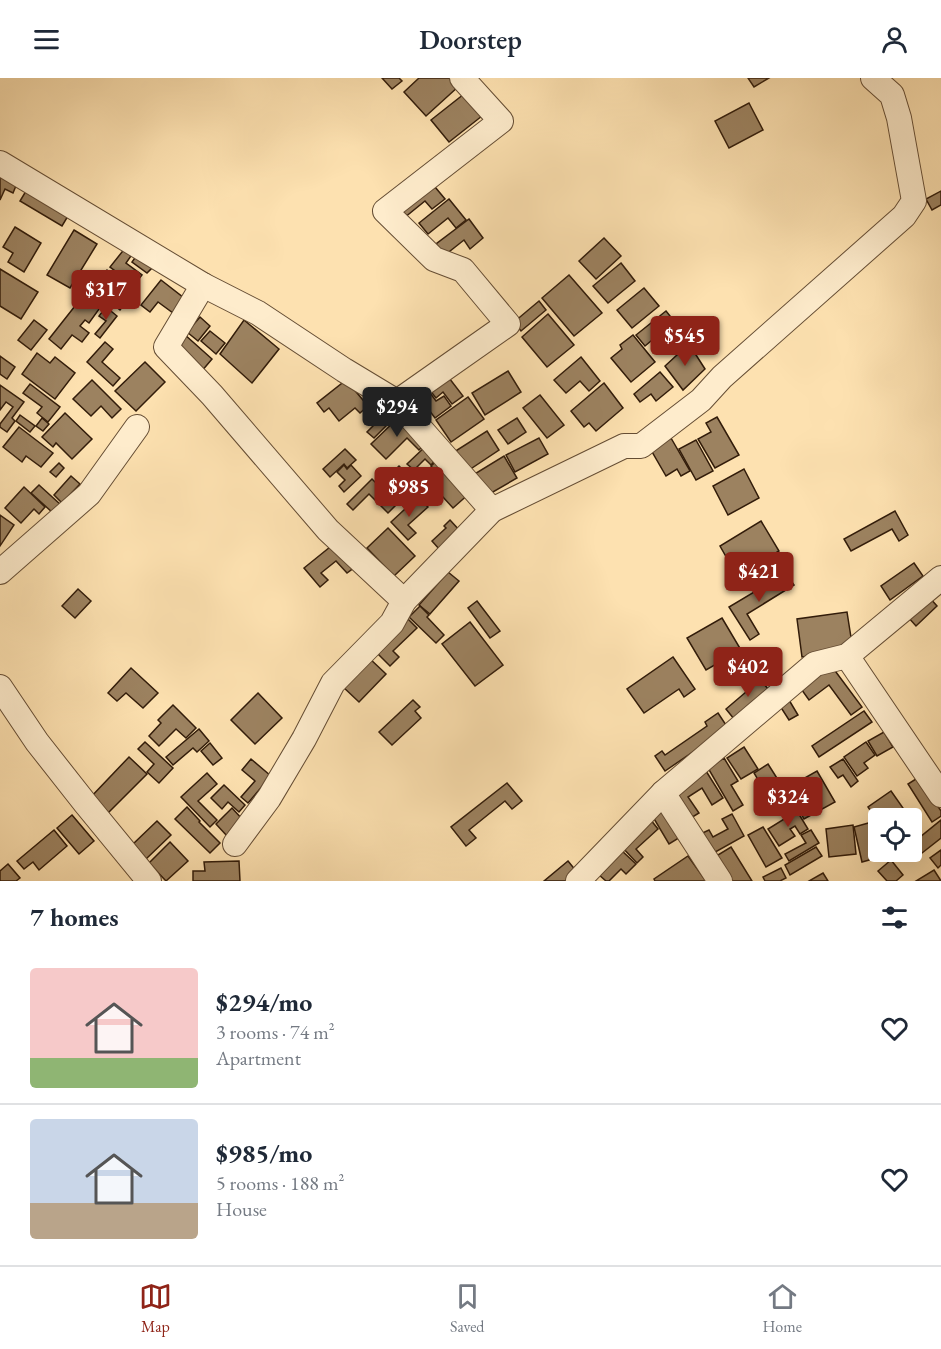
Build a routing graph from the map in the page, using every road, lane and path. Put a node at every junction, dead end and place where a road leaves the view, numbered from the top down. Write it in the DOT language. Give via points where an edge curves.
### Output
graph roads {
  1 [pos="462,78"];
  2 [pos="873,78"];
  3 [pos="0,163"];
  4 [pos="203,285"];
  5 [pos="397,402"];
  6 [pos="137,427"];
  7 [pos="492,510"];
  8 [pos="0,572"];
  9 [pos="941,578"];
  10 [pos="404,601"];
  11 [pos="847,656"];
  12 [pos="0,687"];
  13 [pos="663,793"];
  14 [pos="941,795"];
  15 [pos="235,844"];
  16 [pos="149,881"];
  17 [pos="578,881"];
  18 [pos="720,881"];
  1 -- 5 [label="street" via="501,121 385,211 434,259 463,270 508,324"];
  2 -- 7 [label="street" via="892,95 899,118 914,201 904,216 701,400 641,446 624,446"];
  3 -- 4 [label="street"];
  4 -- 5 [label="street" via="258,313"];
  4 -- 10 [label="street" via="166,347 328,530"];
  5 -- 7 [label="street"];
  6 -- 8 [label="street" via="89,494"];
  7 -- 10 [label="street"];
  9 -- 11 [label="street"];
  10 -- 15 [label="street" via="393,623 333,683 269,798"];
  11 -- 13 [label="street" via="815,664"];
  11 -- 14 [label="street"];
  12 -- 16 [label="street" via="37,742"];
  13 -- 17 [label="street"];
  13 -- 18 [label="street"];
}
